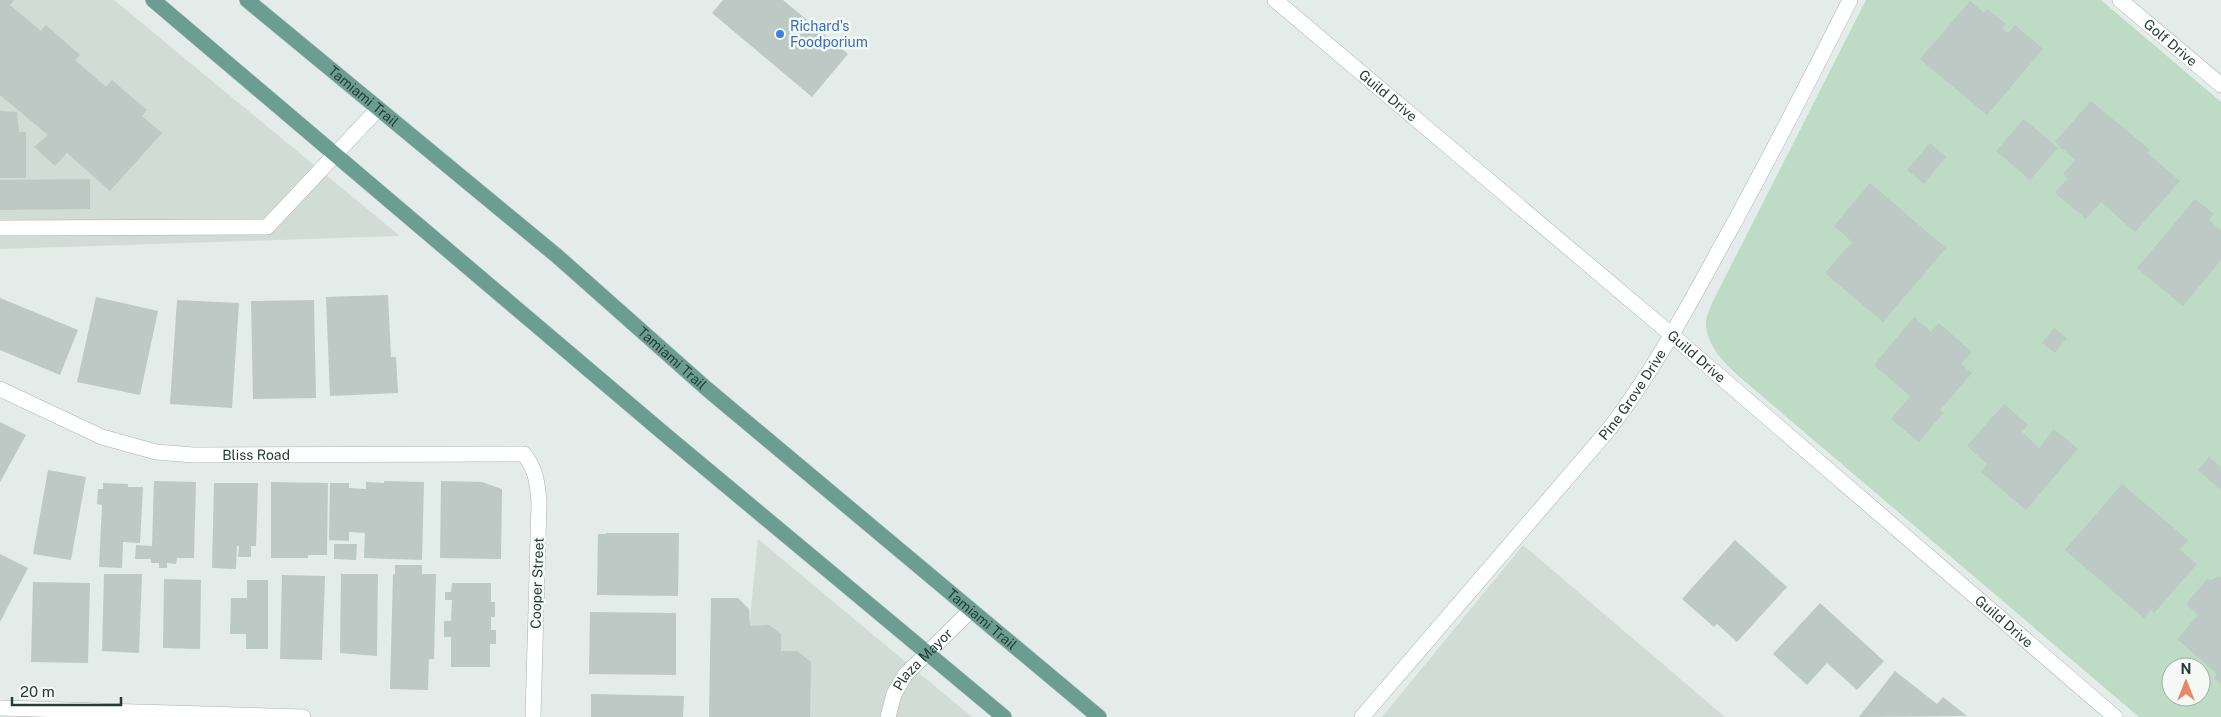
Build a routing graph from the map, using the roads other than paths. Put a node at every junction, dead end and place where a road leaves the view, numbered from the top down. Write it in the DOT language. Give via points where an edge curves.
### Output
graph roads {
  1 [pos="153,0"];
  2 [pos="247,0"];
  3 [pos="1275,0"];
  4 [pos="1850,0"];
  5 [pos="2120,0"];
  6 [pos="2221,85"];
  7 [pos="378,109"];
  8 [pos="336,156"];
  9 [pos="0,228"];
  10 [pos="1673,336"];
  11 [pos="0,389"];
  12 [pos="524,454"];
  13 [pos="971,610"];
  14 [pos="927,653"];
  15 [pos="0,708"];
  16 [pos="303,717"];
  17 [pos="533,717"];
  18 [pos="888,717"];
  19 [pos="1004,717"];
  20 [pos="1099,717"];
  21 [pos="1362,717"];
  22 [pos="2115,717"];
  1 -- 8 [label="main road"];
  2 -- 7 [label="main road, Tamiami Trail"];
  3 -- 10 [label="street, Guild Drive"];
  4 -- 10 [label="street, Pine Grove Drive" via="1770,158"];
  5 -- 6 [label="street, Golf Drive"];
  7 -- 8 [label="street"];
  7 -- 13 [label="main road, Tamiami Trail" via="557,256 707,389"];
  8 -- 9 [label="street" via="267,227"];
  8 -- 14 [label="main road"];
  10 -- 21 [label="street, Pine Grove Drive" via="1610,428"];
  10 -- 22 [label="street, Guild Drive"];
  11 -- 12 [label="street, Bliss Road" via="102,437 156,452 193,455"];
  12 -- 17 [label="street, Cooper Street" via="532,464 539,504"];
  13 -- 14 [label="street, Plaza Mayor"];
  13 -- 20 [label="main road, Tamiami Trail"];
  14 -- 18 [label="street, Plaza Mayor" via="905,675 894,694"];
  14 -- 19 [label="main road"];
  15 -- 16 [label="street"];
}
